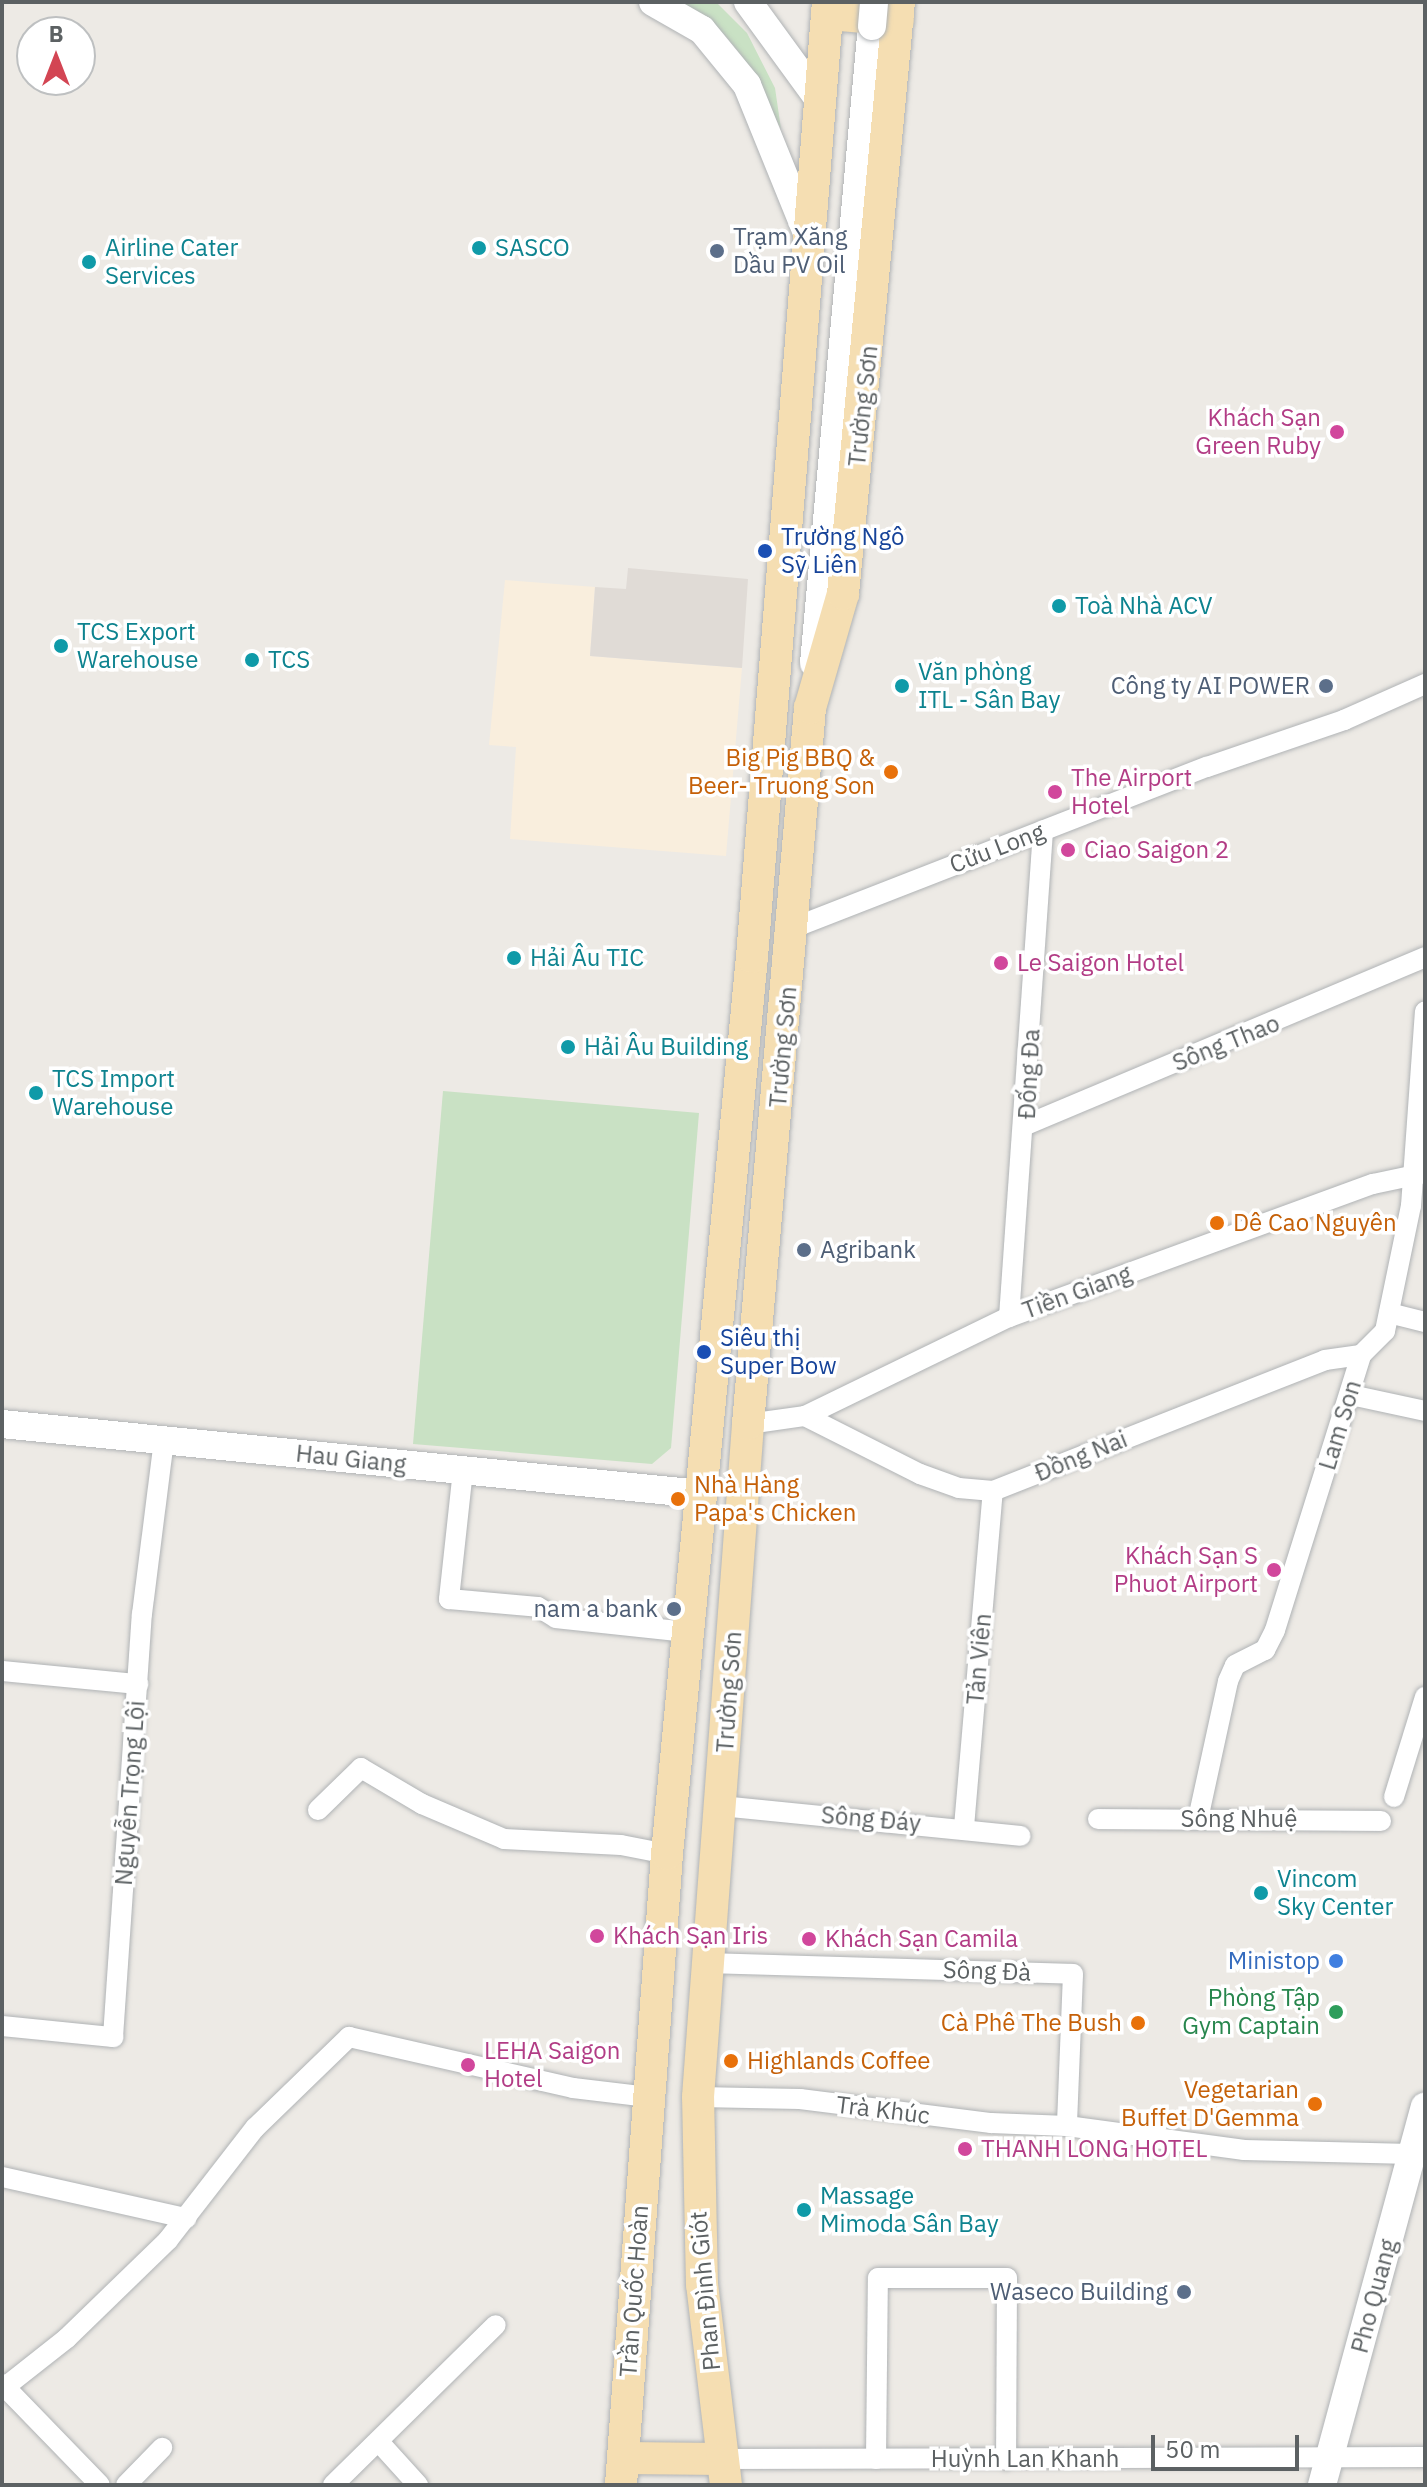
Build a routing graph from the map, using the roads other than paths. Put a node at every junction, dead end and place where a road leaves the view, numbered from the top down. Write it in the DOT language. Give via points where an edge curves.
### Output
graph roads {
  1 [pos="653,2"];
  2 [pos="748,2"];
  3 [pos="827,8"];
  4 [pos="883,10"];
  5 [pos="821,102"];
  6 [pos="811,243"];
  7 [pos="1425,684"];
  8 [pos="810,708"];
  9 [pos="1043,830"];
  10 [pos="793,928"];
  11 [pos="1425,957"];
  12 [pos="1425,1012"];
  13 [pos="1026,1125"];
  14 [pos="1420,1173"];
  15 [pos="1389,1313"];
  16 [pos="1009,1317"];
  17 [pos="1425,1322"];
  18 [pos="1361,1355"];
  19 [pos="1351,1395"];
  20 [pos="1425,1411"];
  21 [pos="805,1416"];
  22 [pos="2,1424"];
  23 [pos="748,1424"];
  24 [pos="164,1440"];
  25 [pos="463,1470"];
  26 [pos="993,1491"];
  27 [pos="701,1494"];
  28 [pos="686,1632"];
  29 [pos="2,1671"];
  30 [pos="138,1684"];
  31 [pos="1425,1697"];
  32 [pos="1394,1797"];
  33 [pos="721,1806"];
  34 [pos="318,1810"];
  35 [pos="1098,1819"];
  36 [pos="1198,1819"];
  37 [pos="1381,1821"];
  38 [pos="964,1827"];
  39 [pos="1020,1836"];
  40 [pos="667,1854"];
  41 [pos="708,1963"];
  42 [pos="2,2026"];
  43 [pos="648,2097"];
  44 [pos="698,2097"];
  45 [pos="1425,2107"];
  46 [pos="1067,2126"];
  47 [pos="1412,2154"];
  48 [pos="2,2177"];
  49 [pos="186,2218"];
  50 [pos="496,2325"];
  51 [pos="4,2386"];
  52 [pos="379,2442"];
  53 [pos="162,2448"];
  54 [pos="1425,2457"];
  55 [pos="876,2459"];
  56 [pos="1006,2460"];
  57 [pos="622,2472"];
  58 [pos="724,2472"];
  59 [pos="1326,2472"];
  60 [pos="100,2485"];
  61 [pos="126,2485"];
  62 [pos="333,2485"];
  63 [pos="418,2485"];
  1 -- 6 [label="street" via="702,30 747,85"];
  2 -- 5 [label="street"];
  3 -- 4 [label="main road"];
  3 -- 5 [label="main road, Trường Sơn"];
  4 -- 8 [label="street"];
  4 -- 8 [label="main road, Trường Sơn" via="843,594"];
  5 -- 6 [label="main road, Trường Sơn"];
  6 -- 27 [label="main road, Trường Sơn"];
  7 -- 9 [label="street, Cửu Long" via="1344,720"];
  8 -- 10 [label="main road, Trường Sơn"];
  9 -- 10 [label="street, Cửu Long"];
  9 -- 13 [label="street, Đống Đa"];
  10 -- 23 [label="main road, Trường Sơn"];
  11 -- 13 [label="street, Sông Thao"];
  12 -- 14 [label="street, Lam Son"];
  13 -- 16 [label="street, Đống Đa"];
  14 -- 15 [label="street, Lam Son"];
  14 -- 16 [label="street, Tiền Giang" via="1373,1184"];
  15 -- 17 [label="street"];
  15 -- 18 [label="street, Lam Son" via="1385,1331"];
  16 -- 21 [label="street, Tiền Giang"];
  18 -- 19 [label="street, Lam Son"];
  18 -- 26 [label="street, Đồng Nai" via="1325,1360"];
  19 -- 20 [label="street"];
  19 -- 36 [label="street, Lam Son" via="1275,1630 1265,1650 1235,1665 1228,1681"];
  21 -- 23 [label="street, Tiền Giang"];
  21 -- 26 [label="street, Đồng Nai" via="920,1474 959,1488"];
  22 -- 24 [label="street, Hau Giang"];
  23 -- 33 [label="main road, Trường Sơn"];
  24 -- 25 [label="street, Hau Giang"];
  24 -- 30 [label="street, Nguyễn Trọng Lội"];
  25 -- 27 [label="street, Hau Giang"];
  25 -- 28 [label="street" via="449,1599 538,1607 556,1618"];
  26 -- 38 [label="street, Tản Viên"];
  27 -- 28 [label="main road, Trường Sơn"];
  28 -- 40 [label="main road, Trường Sơn"];
  29 -- 30 [label="street"];
  30 -- 42 [label="street, Nguyễn Trọng Lội" via="113,2037"];
  31 -- 32 [label="street"];
  33 -- 38 [label="street, Sông Đáy"];
  33 -- 41 [label="main road, Trường Sơn"];
  34 -- 40 [label="street" via="361,1768 422,1804 504,1839 621,1845"];
  35 -- 36 [label="street, Sông Nhuệ"];
  36 -- 37 [label="street, Sông Nhuệ"];
  38 -- 39 [label="street, Sông Đáy"];
  40 -- 43 [label="main road, Trường Sơn"];
  41 -- 44 [label="main road, Trường Sơn"];
  41 -- 46 [label="street, Sông Đà" via="1073,1974"];
  43 -- 49 [label="street" via="573,2088 349,2037 255,2128"];
  43 -- 57 [label="main road, Trần Quốc Hoàn"];
  44 -- 46 [label="street, Trà Khúc" via="800,2099 991,2123"];
  44 -- 58 [label="main road, Phan Đình Giót" via="702,2285"];
  45 -- 47 [label="street, Pho Quang"];
  46 -- 47 [label="street, Trà Khúc" via="1244,2150"];
  47 -- 59 [label="street, Pho Quang"];
  48 -- 49 [label="street"];
  49 -- 51 [label="street" via="85,2322"];
  50 -- 52 [label="street"];
  51 -- 60 [label="street"];
  52 -- 62 [label="street"];
  52 -- 63 [label="street"];
  53 -- 61 [label="street"];
  54 -- 59 [label="street, Huỳnh Lan Khanh"];
  55 -- 56 [label="street, Huỳnh Lan Khanh"];
  55 -- 56 [label="street" via="878,2278 1007,2278"];
  55 -- 58 [label="street, Huỳnh Lan Khanh"];
  56 -- 59 [label="street, Huỳnh Lan Khanh"];
  57 -- 58 [label="main road"];
}
